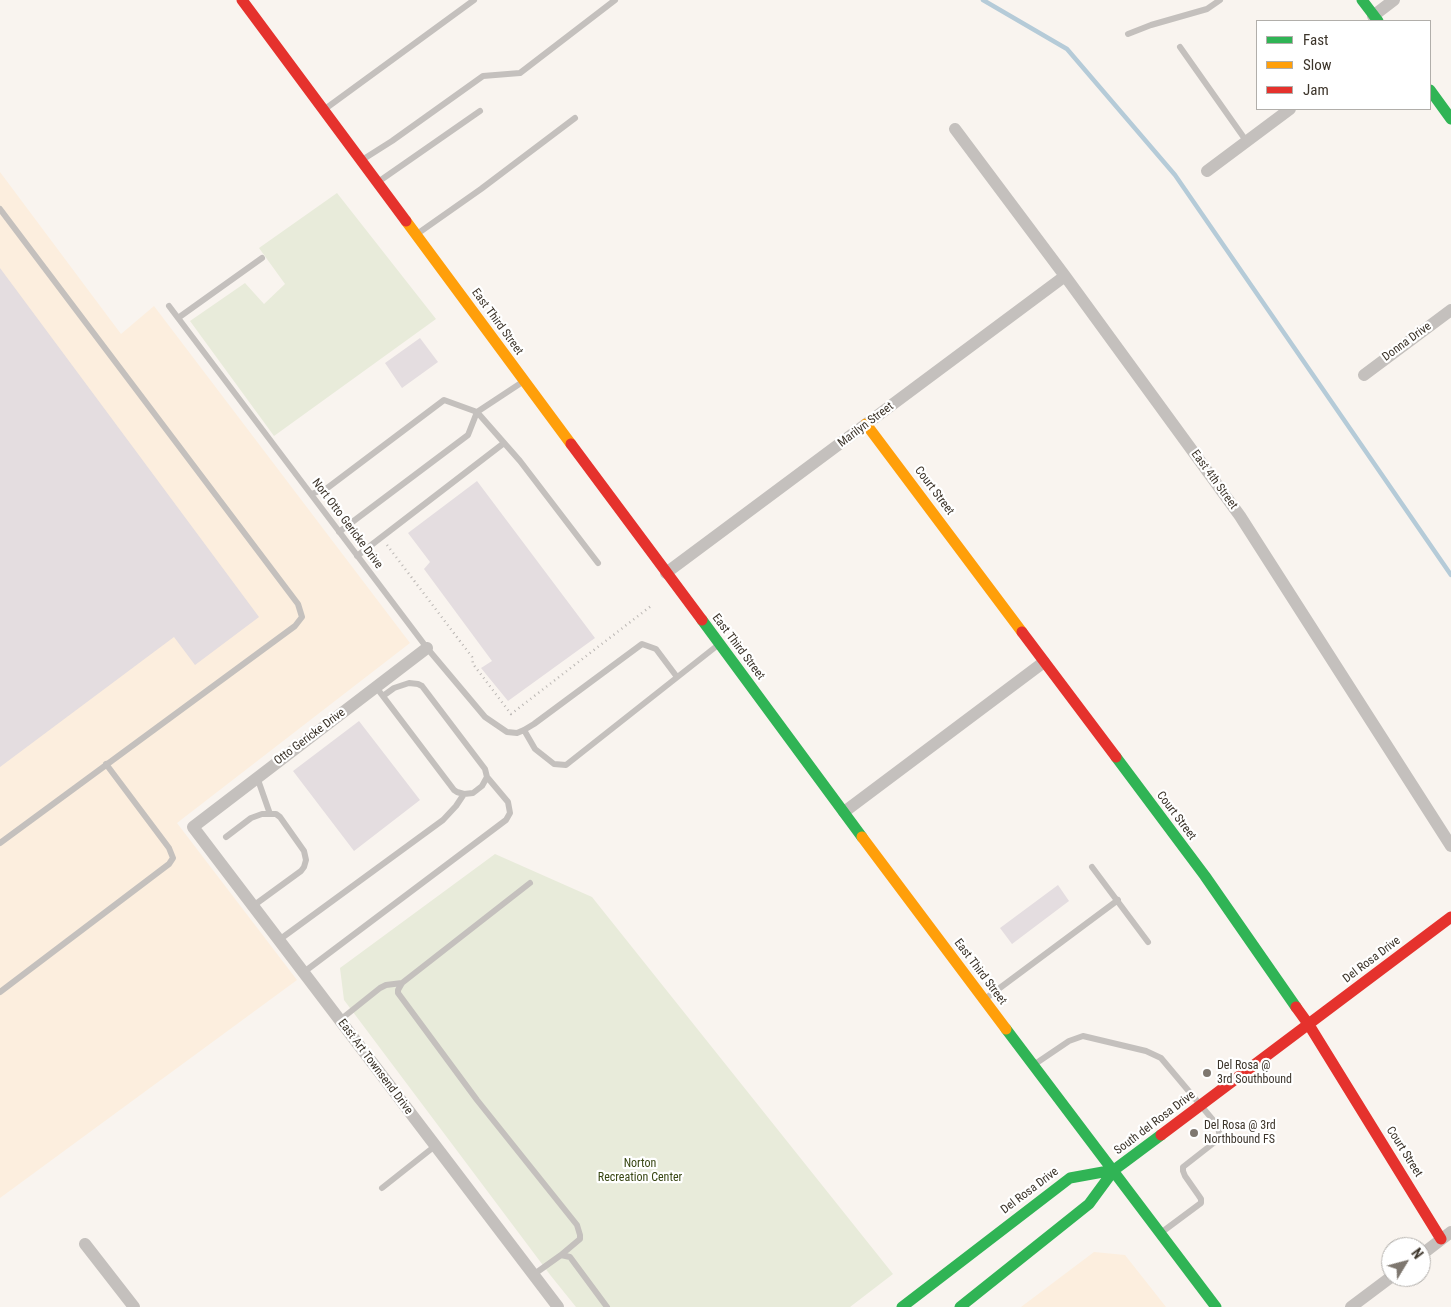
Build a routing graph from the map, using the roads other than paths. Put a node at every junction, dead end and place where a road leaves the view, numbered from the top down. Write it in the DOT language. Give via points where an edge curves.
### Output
graph roads {
  1 [pos="242,0"];
  2 [pos="474,0"];
  3 [pos="615,0"];
  4 [pos="1220,0"];
  5 [pos="1362,0"];
  6 [pos="1394,0"];
  7 [pos="1376,18"];
  8 [pos="1128,34"];
  9 [pos="1180,47"];
  10 [pos="1431,91"];
  11 [pos="324,110"];
  12 [pos="1289,110"];
  13 [pos="480,111"];
  14 [pos="574,118"];
  15 [pos="1451,119"];
  16 [pos="955,129"];
  17 [pos="1246,142"];
  18 [pos="361,161"];
  19 [pos="1207,171"];
  20 [pos="377,182"];
  21 [pos="0,209"];
  22 [pos="416,234"];
  23 [pos="262,258"];
  24 [pos="1065,276"];
  25 [pos="169,306"];
  26 [pos="1451,310"];
  27 [pos="178,318"];
  28 [pos="1364,375"];
  29 [pos="524,381"];
  30 [pos="477,412"];
  31 [pos="866,424"];
  32 [pos="504,443"];
  33 [pos="311,494"];
  34 [pos="339,532"];
  35 [pos="357,556"];
  36 [pos="598,563"];
  37 [pos="666,574"];
  38 [pos="719,644"];
  39 [pos="427,648"];
  40 [pos="1044,662"];
  41 [pos="677,677"];
  42 [pos="379,691"];
  43 [pos="524,730"];
  44 [pos="106,764"];
  45 [pos="487,777"];
  46 [pos="257,778"];
  47 [pos="464,794"];
  48 [pos="844,812"];
  49 [pos="270,814"];
  50 [pos="193,827"];
  51 [pos="226,837"];
  52 [pos="0,843"];
  53 [pos="1451,846"];
  54 [pos="1092,867"];
  55 [pos="530,883"];
  56 [pos="1118,900"];
  57 [pos="253,906"];
  58 [pos="1451,917"];
  59 [pos="279,940"];
  60 [pos="1148,942"];
  61 [pos="304,972"];
  62 [pos="402,983"];
  63 [pos="0,992"];
  64 [pos="984,1000"];
  65 [pos="340,1020"];
  66 [pos="1309,1025"];
  67 [pos="1034,1065"];
  68 [pos="1202,1105"];
  69 [pos="435,1146"];
  70 [pos="1114,1170"];
  71 [pos="382,1188"];
  72 [pos="1160,1232"];
  73 [pos="1446,1236"];
  74 [pos="85,1244"];
  75 [pos="1431,1247"];
  76 [pos="561,1255"];
  77 [pos="533,1275"];
  78 [pos="1381,1284"];
  79 [pos="134,1307"];
  80 [pos="558,1307"];
  81 [pos="607,1307"];
  82 [pos="902,1307"];
  83 [pos="960,1307"];
  84 [pos="1216,1307"];
  85 [pos="1351,1307"];
  1 -- 11 [label="main road, East Third Street"];
  2 -- 11 [label="lane"];
  3 -- 18 [label="lane" via="520,73 483,76"];
  4 -- 8 [label="lane" via="1207,9"];
  5 -- 7 [label="main road"];
  6 -- 7 [label="street"];
  9 -- 17 [label="lane"];
  10 -- 15 [label="main road"];
  11 -- 18 [label="main road, East Third Street"];
  12 -- 17 [label="street"];
  13 -- 20 [label="lane"];
  14 -- 22 [label="lane"];
  16 -- 24 [label="street, East 4th Street"];
  17 -- 19 [label="street"];
  18 -- 20 [label="main road, East Third Street"];
  20 -- 22 [label="main road, East Third Street"];
  21 -- 44 [label="lane" via="298,604 302,617 295,626"];
  22 -- 29 [label="main road, East Third Street"];
  23 -- 27 [label="lane"];
  24 -- 31 [label="street, Marilyn Street"];
  24 -- 53 [label="street, East 4th Street" via="1240,516"];
  25 -- 27 [label="lane, Nort Otto Gericke Drive"];
  26 -- 28 [label="street, Donna Drive"];
  27 -- 33 [label="lane, Nort Otto Gericke Drive"];
  29 -- 30 [label="lane"];
  29 -- 37 [label="main road, East Third Street"];
  30 -- 32 [label="lane"];
  30 -- 33 [label="lane" via="444,400 326,489"];
  30 -- 34 [label="lane" via="468,435"];
  31 -- 37 [label="street, Marilyn Street"];
  31 -- 40 [label="main road, Court Street"];
  32 -- 35 [label="lane"];
  32 -- 36 [label="lane"];
  33 -- 34 [label="lane, Nort Otto Gericke Drive"];
  34 -- 35 [label="lane, Nort Otto Gericke Drive"];
  35 -- 39 [label="lane, Nort Otto Gericke Drive"];
  37 -- 38 [label="main road, East Third Street"];
  38 -- 41 [label="lane"];
  38 -- 48 [label="main road, East Third Street"];
  39 -- 42 [label="street, Otto Gericke Drive"];
  39 -- 43 [label="lane, Nort Otto Gericke Drive" via="485,717 506,732"];
  40 -- 48 [label="street"];
  40 -- 66 [label="main road, Court Street" via="1205,876"];
  41 -- 43 [label="lane" via="656,649 642,644"];
  41 -- 43 [label="lane" via="566,765 554,764 535,749"];
  42 -- 45 [label="lane" via="409,683 422,686 485,768"];
  42 -- 46 [label="street, Otto Gericke Drive"];
  42 -- 47 [label="lane" via="454,790"];
  44 -- 52 [label="lane"];
  44 -- 63 [label="lane" via="169,848 173,858 170,864"];
  45 -- 47 [label="lane" via="473,793"];
  45 -- 61 [label="lane" via="508,802 510,813 506,820"];
  46 -- 49 [label="lane"];
  46 -- 50 [label="street, Otto Gericke Drive"];
  47 -- 59 [label="lane" via="443,820"];
  48 -- 64 [label="main road, East Third Street"];
  49 -- 51 [label="lane" via="251,818"];
  49 -- 57 [label="lane" via="280,817 304,851 306,860 301,871"];
  50 -- 57 [label="street, East Art Townsend Drive"];
  54 -- 56 [label="lane"];
  55 -- 62 [label="lane"];
  56 -- 60 [label="lane"];
  56 -- 64 [label="lane"];
  57 -- 59 [label="street, East Art Townsend Drive"];
  58 -- 66 [label="main road, Del Rosa Drive"];
  59 -- 61 [label="street, East Art Townsend Drive"];
  61 -- 65 [label="street, East Art Townsend Drive"];
  62 -- 65 [label="lane" via="380,988"];
  62 -- 76 [label="lane" via="398,993 477,1100 577,1225 580,1239"];
  64 -- 67 [label="main road, East Third Street"];
  65 -- 69 [label="street, East Art Townsend Drive"];
  66 -- 68 [label="main road, South del Rosa Drive"];
  66 -- 73 [label="main road, Court Street"];
  67 -- 68 [label="lane" via="1069,1041 1083,1036 1146,1051 1161,1058"];
  67 -- 70 [label="main road, East Third Street"];
  68 -- 70 [label="main road, South del Rosa Drive"];
  68 -- 72 [label="lane" via="1218,1126 1220,1138 1182,1171 1200,1196 1201,1203"];
  69 -- 71 [label="lane"];
  69 -- 77 [label="street, East Art Townsend Drive"];
  70 -- 72 [label="main road, East Third Street"];
  70 -- 82 [label="main road, Del Rosa Drive" via="1070,1178"];
  70 -- 83 [label="main road" via="1089,1204"];
  72 -- 84 [label="main road, East Third Street"];
  73 -- 75 [label="street"];
  74 -- 79 [label="street"];
  76 -- 77 [label="lane"];
  76 -- 81 [label="lane" via="570,1258"];
  77 -- 80 [label="street, East Art Townsend Drive"];
  78 -- 85 [label="street"];
}
